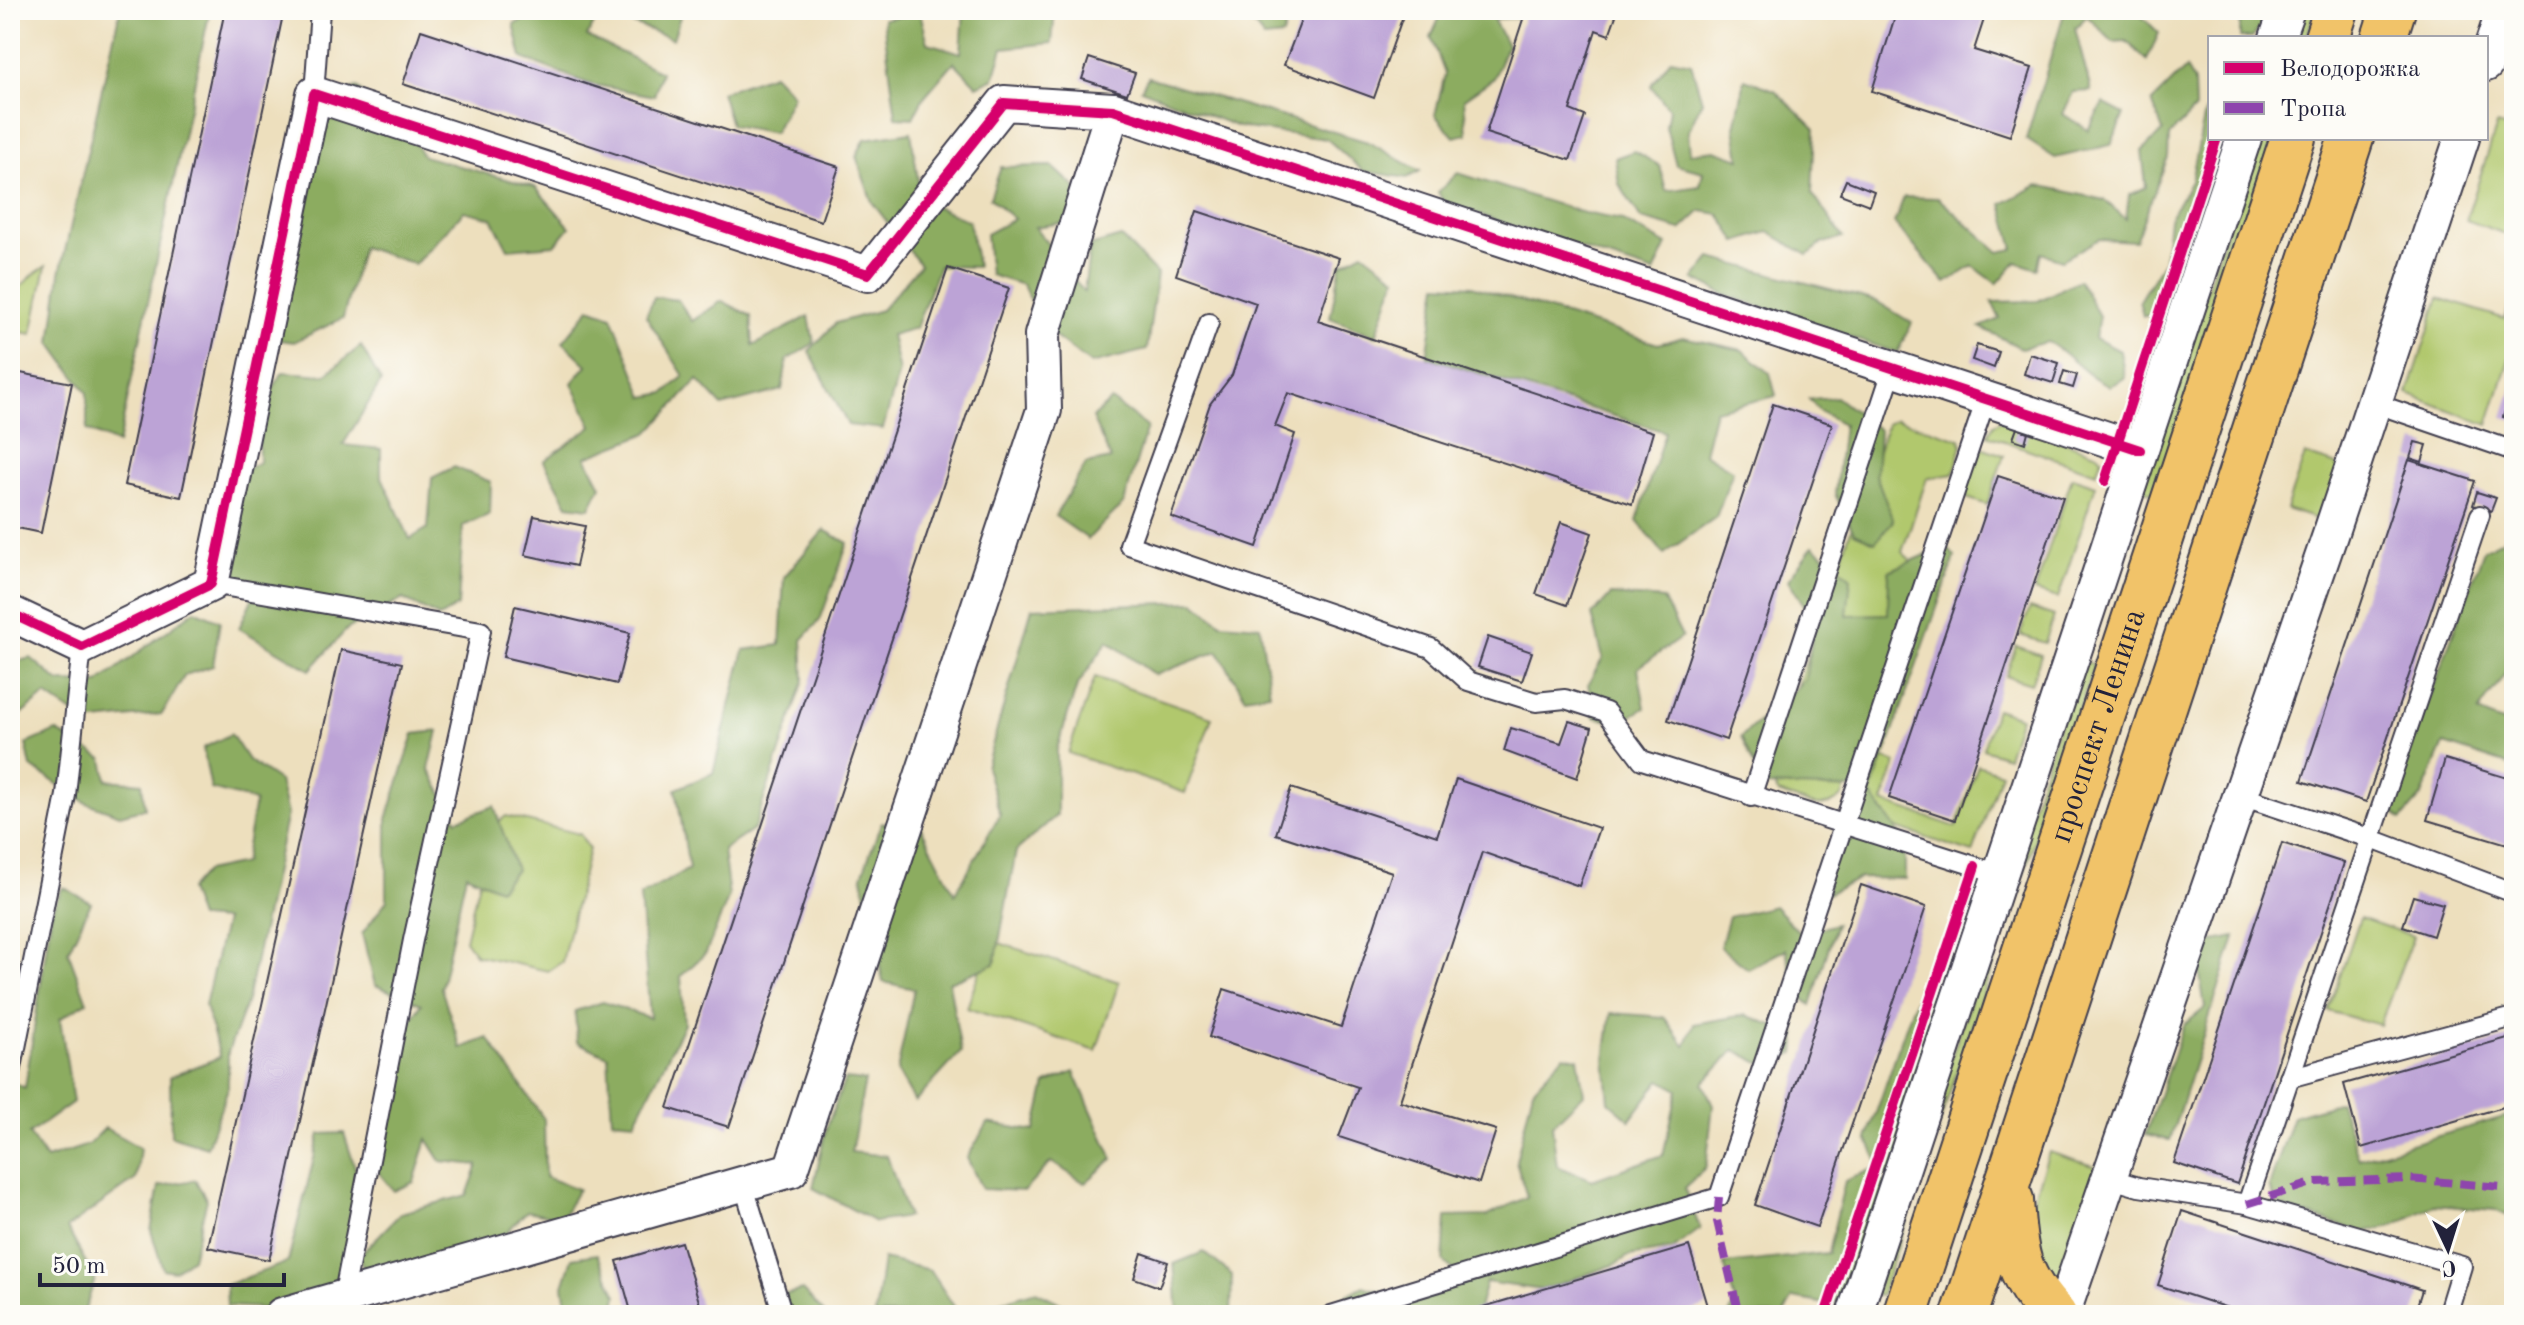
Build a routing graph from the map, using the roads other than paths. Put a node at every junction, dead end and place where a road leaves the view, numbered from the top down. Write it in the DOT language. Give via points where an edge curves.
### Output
graph roads {
  1 [pos="320,10"];
  2 [pos="2287,10"];
  3 [pos="2336,10"];
  4 [pos="2393,10"];
  5 [pos="2504,10"];
  6 [pos="2278,36"];
  7 [pos="2328,36"];
  8 [pos="2385,36"];
  9 [pos="2488,58"];
  10 [pos="314,94"];
  11 [pos="1113,110"];
  12 [pos="2243,140"];
  13 [pos="2292,140"];
  14 [pos="2350,140"];
  15 [pos="2461,140"];
  16 [pos="1209,323"];
  17 [pos="1893,368"];
  18 [pos="1986,399"];
  19 [pos="2374,403"];
  20 [pos="2140,450"];
  21 [pos="2514,451"];
  22 [pos="2480,515"];
  23 [pos="211,584"];
  24 [pos="10,613"];
  25 [pos="82,647"];
  26 [pos="2241,796"];
  27 [pos="1751,797"];
  28 [pos="1842,825"];
  29 [pos="2369,838"];
  30 [pos="2000,874"];
  31 [pos="2514,893"];
  32 [pos="2514,1017"];
  33 [pos="10,1078"];
  34 [pos="2289,1078"];
  35 [pos="2009,1177"];
  36 [pos="2108,1178"];
  37 [pos="743,1183"];
  38 [pos="2247,1204"];
  39 [pos="345,1306"];
  40 [pos="282,1315"];
  41 [pos="783,1315"];
  42 [pos="1331,1315"];
  43 [pos="1854,1315"];
  44 [pos="1905,1315"];
  45 [pos="1964,1315"];
  46 [pos="2054,1315"];
  47 [pos="2062,1315"];
  48 [pos="2447,1315"];
  1 -- 10 [label="lane"];
  2 -- 6 [label="street"];
  3 -- 7 [label="main road"];
  4 -- 8 [label="main road"];
  5 -- 9 [label="street"];
  10 -- 11 [label="street" via="868,274 1004,103"];
  10 -- 23 [label="street"];
  11 -- 17 [label="street"];
  11 -- 37 [label="street" via="1042,335 1044,410 791,1170"];
  12 -- 20 [label="street"];
  13 -- 44 [label="main road, проспект Ленина"];
  14 -- 35 [label="main road, проспект Ленина"];
  15 -- 19 [label="street"];
  16 -- 27 [label="lane" via="1129,545 1431,648 1468,681 1536,702 1565,699 1606,712 1642,760"];
  17 -- 18 [label="street"];
  17 -- 27 [label="lane"];
  18 -- 20 [label="street"];
  18 -- 28 [label="lane"];
  19 -- 21 [label="lane"];
  19 -- 26 [label="street"];
  20 -- 30 [label="street"];
  22 -- 29 [label="lane"];
  23 -- 25 [label="street"];
  23 -- 39 [label="lane" via="481,631 413,940"];
  24 -- 25 [label="street"];
  25 -- 33 [label="lane" via="66,795"];
  26 -- 29 [label="lane"];
  26 -- 36 [label="street"];
  27 -- 28 [label="lane"];
  28 -- 30 [label="lane"];
  28 -- 42 [label="lane" via="1719,1197"];
  29 -- 31 [label="lane"];
  29 -- 34 [label="lane"];
  30 -- 43 [label="street"];
  32 -- 34 [label="lane"];
  34 -- 38 [label="lane"];
  35 -- 45 [label="main road, проспект Ленина"];
  35 -- 46 [label="main road" via="2014,1255 2034,1294"];
  36 -- 38 [label="lane"];
  36 -- 47 [label="street"];
  37 -- 39 [label="street"];
  37 -- 41 [label="lane"];
  38 -- 48 [label="lane" via="2462,1266"];
  39 -- 40 [label="street"];
}
